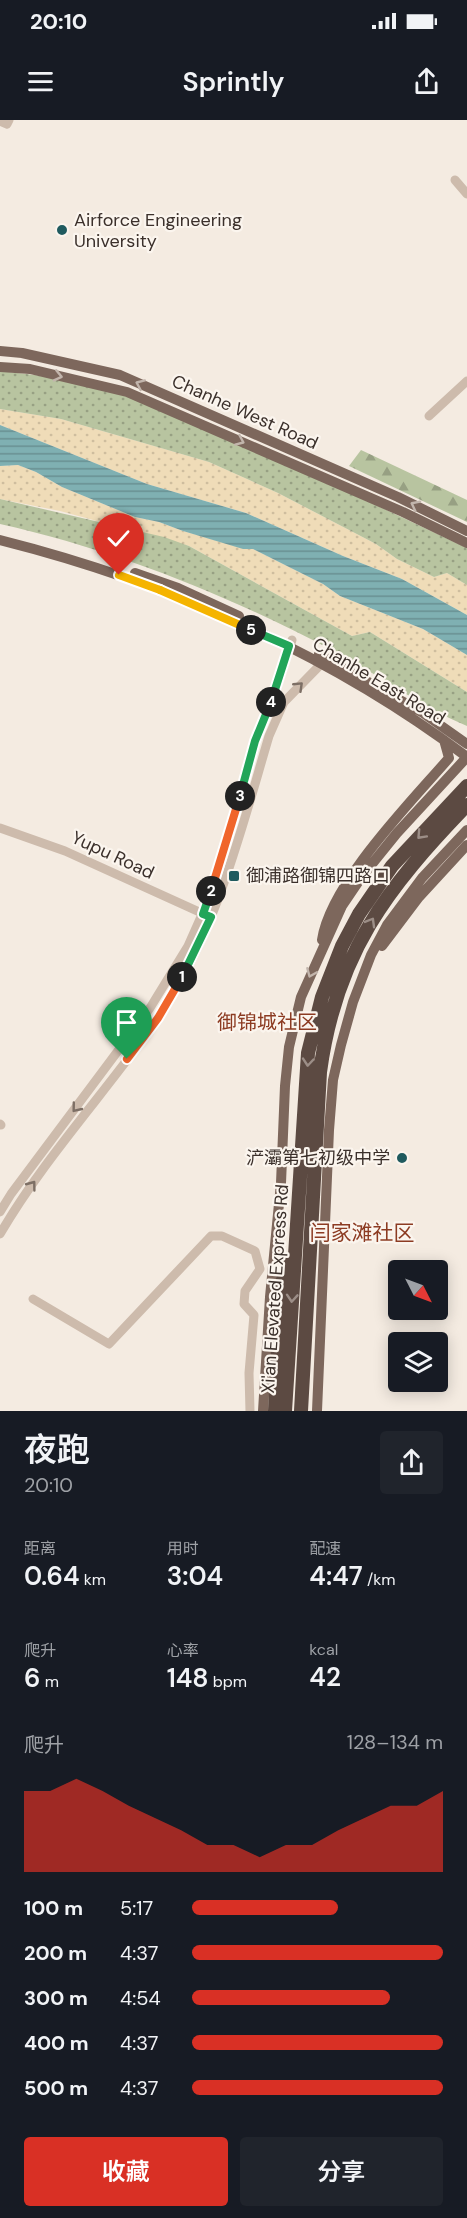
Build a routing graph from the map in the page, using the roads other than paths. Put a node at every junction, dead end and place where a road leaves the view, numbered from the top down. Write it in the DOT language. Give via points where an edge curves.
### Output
graph roads {
  1 [pos="9,120"];
  2 [pos="0,121"];
  3 [pos="455,180"];
  4 [pos="467,194"];
  5 [pos="0,351"];
  6 [pos="0,367"];
  7 [pos="467,381"];
  8 [pos="429,416"];
  9 [pos="467,531"];
  10 [pos="0,533"];
  11 [pos="0,540"];
  12 [pos="467,543"];
  13 [pos="290,643"];
  14 [pos="324,661"];
  15 [pos="444,740"];
  16 [pos="467,744"];
  17 [pos="467,757"];
  18 [pos="465,795"];
  19 [pos="0,828"];
  20 [pos="467,830"];
  21 [pos="467,845"];
  22 [pos="207,916"];
  23 [pos="321,950"];
  24 [pos="353,1002"];
  25 [pos="328,1165"];
  26 [pos="0,1212"];
  27 [pos="0,1234"];
  28 [pos="296,1239"];
  29 [pos="309,1253"];
  30 [pos="33,1299"];
  31 [pos="306,1311"];
  32 [pos="250,1411"];
  33 [pos="263,1411"];
  34 [pos="275,1411"];
  35 [pos="285,1411"];
  36 [pos="300,1411"];
  37 [pos="308,1411"];
  38 [pos="316,1411"];
  1 -- 2 [label="street" via="7,124"];
  3 -- 4 [label="street"];
  9 -- 5 [label="main road, Chanhe West Road, one-way" via="398,496 120,375 22,352"];
  6 -- 12 [label="main road, Chanhe West Road, one-way" via="30,369 127,392"];
  7 -- 8 [label="street"];
  10 -- 13 [label="main road, Chanhe East Road" via="68,550 178,588"];
  11 -- 13 [label="main road, Chanhe East Road" via="64,556 174,595"];
  13 -- 14 [label="main road, Chanhe East Road"];
  13 -- 22 [label="street" via="255,741"];
  14 -- 15 [label="main road, Chanhe East Road"];
  14 -- 16 [label="main road, Chanhe East Road" via="423,713"];
  22 -- 14 [label="street, one-way" via="231,865 279,711"];
  15 -- 17 [label="main road, Chanhe East Road"];
  15 -- 23 [label="main road" via="448,758 349,878 324,926"];
  17 -- 23 [label="main road" via="363,875 342,906"];
  18 -- 28 [label="highway, Xi'an Elevated Express Rd, one-way" via="392,866 359,914 322,997 308,1053"];
  29 -- 18 [label="highway, Xi'an Elevated Express Rd, one-way" via="320,1072 339,990 360,941 385,899"];
  19 -- 22 [label="street, Yupu Road" via="65,851"];
  20 -- 24 [label="main road" via="422,878 387,925"];
  21 -- 24 [label="main road" via="418,897 384,942"];
  22 -- 26 [label="street, one-way" via="150,1008"];
  27 -- 22 [label="street, one-way" via="26,1192 158,1018 185,971"];
  23 -- 33 [label="main road, one-way" via="301,997 289,1047"];
  24 -- 25 [label="main road" via="333,1080"];
  25 -- 29 [label="main road"];
  25 -- 38 [label="main road"];
  28 -- 34 [label="highway" via="281,1286"];
  28 -- 35 [label="highway, Xi'an Elevated Express Rd, one-way"];
  29 -- 31 [label="highway, Xi'an Elevated Express Rd"];
  30 -- 32 [label="street" via="109,1344 211,1236 222,1236 255,1251 260,1269 245,1291 244,1304 254,1315"];
  31 -- 36 [label="highway, Xi'an Elevated Express Rd"];
  31 -- 37 [label="highway" via="311,1333"];
}
